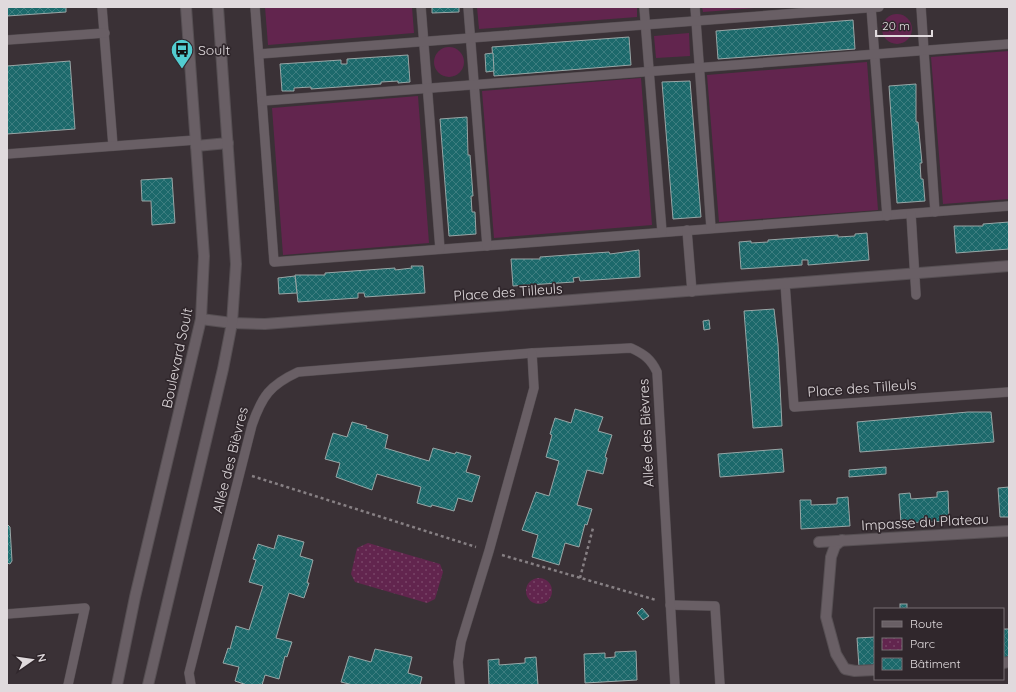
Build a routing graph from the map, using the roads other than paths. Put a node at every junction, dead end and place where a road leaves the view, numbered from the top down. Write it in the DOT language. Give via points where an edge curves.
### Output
graph roads {
  1 [pos="102,7"];
  2 [pos="186,7"];
  3 [pos="218,7"];
  4 [pos="255,7"];
  5 [pos="421,7"];
  6 [pos="468,7"];
  7 [pos="644,7"];
  8 [pos="694,7"];
  9 [pos="874,7"];
  10 [pos="920,7"];
  11 [pos="696,21"];
  12 [pos="646,24"];
  13 [pos="104,33"];
  14 [pos="471,38"];
  15 [pos="7,40"];
  16 [pos="423,41"];
  17 [pos="1009,44"];
  18 [pos="924,51"];
  19 [pos="259,54"];
  20 [pos="875,54"];
  21 [pos="699,68"];
  22 [pos="650,72"];
  23 [pos="474,85"];
  24 [pos="427,88"];
  25 [pos="262,101"];
  26 [pos="196,143"];
  27 [pos="228,143"];
  28 [pos="114,146"];
  29 [pos="7,154"];
  30 [pos="1009,206"];
  31 [pos="935,212"];
  32 [pos="910,214"];
  33 [pos="887,216"];
  34 [pos="711,228"];
  35 [pos="687,230"];
  36 [pos="662,232"];
  37 [pos="486,246"];
  38 [pos="440,249"];
  39 [pos="1009,266"];
  40 [pos="914,273"];
  41 [pos="785,283"];
  42 [pos="692,292"];
  43 [pos="916,295"];
  44 [pos="202,319"];
  45 [pos="232,322"];
  46 [pos="532,353"];
  47 [pos="1009,392"];
  48 [pos="1009,531"];
  49 [pos="842,540"];
  50 [pos="819,542"];
  51 [pos="670,605"];
  52 [pos="7,614"];
  53 [pos="874,670"];
  54 [pos="68,685"];
  55 [pos="117,685"];
  56 [pos="148,685"];
  57 [pos="191,685"];
  58 [pos="460,685"];
  59 [pos="675,685"];
  60 [pos="720,685"];
  1 -- 13 [label="lane"];
  2 -- 26 [label="street, Boulevard Soult"];
  3 -- 27 [label="street"];
  4 -- 19 [label="lane"];
  5 -- 16 [label="lane"];
  6 -- 14 [label="lane"];
  7 -- 12 [label="lane"];
  8 -- 11 [label="lane"];
  9 -- 11 [label="lane"];
  9 -- 20 [label="lane"];
  10 -- 18 [label="lane"];
  11 -- 12 [label="lane"];
  11 -- 21 [label="lane"];
  12 -- 14 [label="lane"];
  12 -- 22 [label="lane"];
  13 -- 15 [label="lane"];
  13 -- 28 [label="lane"];
  14 -- 16 [label="lane"];
  14 -- 23 [label="lane"];
  16 -- 19 [label="lane"];
  16 -- 24 [label="lane"];
  17 -- 18 [label="lane"];
  18 -- 20 [label="lane"];
  18 -- 31 [label="lane"];
  19 -- 25 [label="lane"];
  20 -- 21 [label="lane"];
  20 -- 33 [label="lane"];
  21 -- 22 [label="lane"];
  21 -- 34 [label="lane"];
  22 -- 23 [label="lane"];
  22 -- 36 [label="lane"];
  23 -- 24 [label="lane"];
  23 -- 37 [label="lane"];
  24 -- 25 [label="lane"];
  24 -- 38 [label="lane"];
  25 -- 38 [label="lane" via="274,262"];
  26 -- 27 [label="street"];
  26 -- 28 [label="lane"];
  26 -- 44 [label="street, Boulevard Soult" via="204,256"];
  27 -- 45 [label="street" via="236,264"];
  28 -- 29 [label="lane"];
  30 -- 31 [label="lane"];
  31 -- 32 [label="lane"];
  32 -- 33 [label="lane"];
  32 -- 40 [label="lane"];
  33 -- 34 [label="lane"];
  34 -- 35 [label="lane"];
  35 -- 36 [label="lane"];
  35 -- 42 [label="lane"];
  36 -- 37 [label="lane"];
  37 -- 38 [label="lane"];
  39 -- 40 [label="street, Place des Tilleuls"];
  40 -- 41 [label="street, Place des Tilleuls"];
  40 -- 43 [label="lane"];
  41 -- 42 [label="street, Place des Tilleuls"];
  41 -- 47 [label="lane, Place des Tilleuls" via="794,407"];
  42 -- 45 [label="street, Place des Tilleuls" via="265,324"];
  44 -- 45 [label="street, Place des Tilleuls"];
  44 -- 55 [label="street, Boulevard Soult" via="135,597"];
  45 -- 56 [label="street"];
  46 -- 51 [label="lane, Allée des Bièvres" via="631,348 643,353 652,362 657,372"];
  46 -- 57 [label="lane, Allée des Bièvres" via="298,372 268,390 259,404 241,472 189,673"];
  46 -- 58 [label="lane" via="534,388 461,642 458,662"];
  48 -- 49 [label="street, Impasse du Plateau"];
  49 -- 50 [label="street, Impasse du Plateau"];
  49 -- 53 [label="street, Impasse du Plateau" via="835,546 831,557 826,617 836,654 845,669"];
  51 -- 59 [label="lane, Allée des Bièvres"];
  51 -- 60 [label="lane" via="715,606"];
  52 -- 54 [label="lane" via="85,608"];
}
